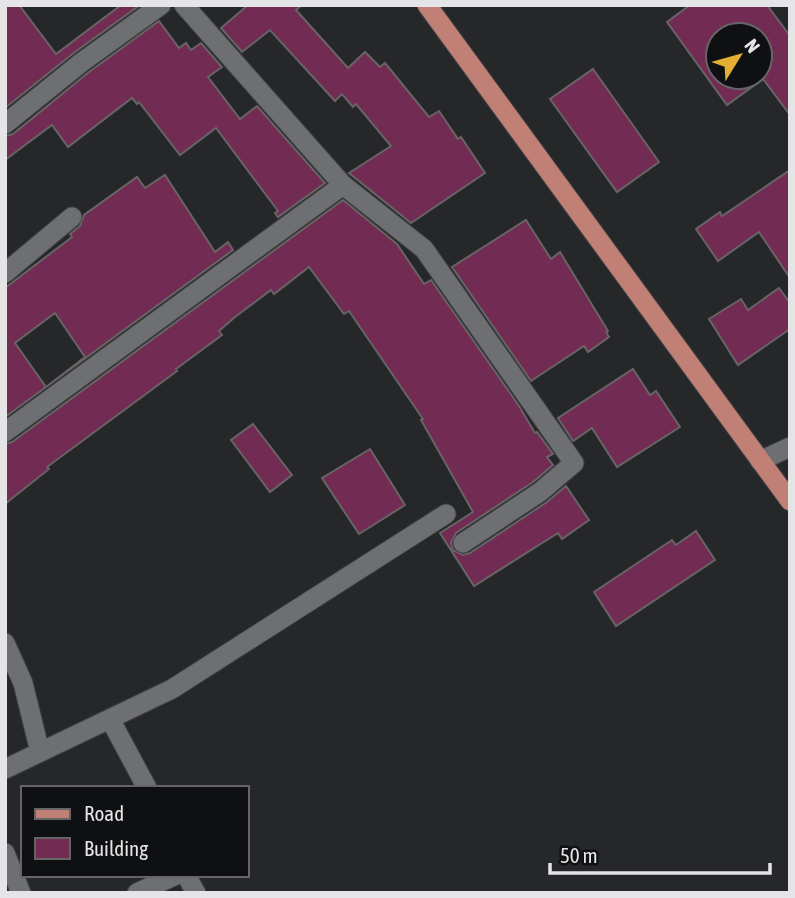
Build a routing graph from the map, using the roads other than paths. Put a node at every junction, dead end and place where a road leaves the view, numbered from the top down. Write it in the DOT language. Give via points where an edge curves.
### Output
graph roads {
  1 [pos="161,5"];
  2 [pos="184,5"];
  3 [pos="427,5"];
  4 [pos="5,124"];
  5 [pos="344,185"];
  6 [pos="72,217"];
  7 [pos="5,272"];
  8 [pos="5,432"];
  9 [pos="790,447"];
  10 [pos="760,461"];
  11 [pos="790,501"];
  12 [pos="446,514"];
  13 [pos="463,543"];
  14 [pos="5,643"];
  15 [pos="110,719"];
  16 [pos="40,752"];
  17 [pos="5,769"];
  18 [pos="146,786"];
  19 [pos="5,853"];
  20 [pos="172,877"];
  21 [pos="187,877"];
  22 [pos="21,893"];
  23 [pos="137,893"];
  24 [pos="195,893"];
  1 -- 4 [label="street"];
  2 -- 5 [label="street"];
  3 -- 10 [label="main road"];
  5 -- 8 [label="street"];
  5 -- 13 [label="street" via="424,249 575,463"];
  6 -- 7 [label="street"];
  9 -- 10 [label="street"];
  10 -- 11 [label="main road"];
  12 -- 15 [label="street" via="172,689"];
  14 -- 16 [label="street" via="23,683"];
  15 -- 16 [label="street"];
  15 -- 18 [label="street"];
  16 -- 17 [label="street"];
  19 -- 22 [label="street"];
  20 -- 23 [label="street"];
  21 -- 24 [label="street"];
}
